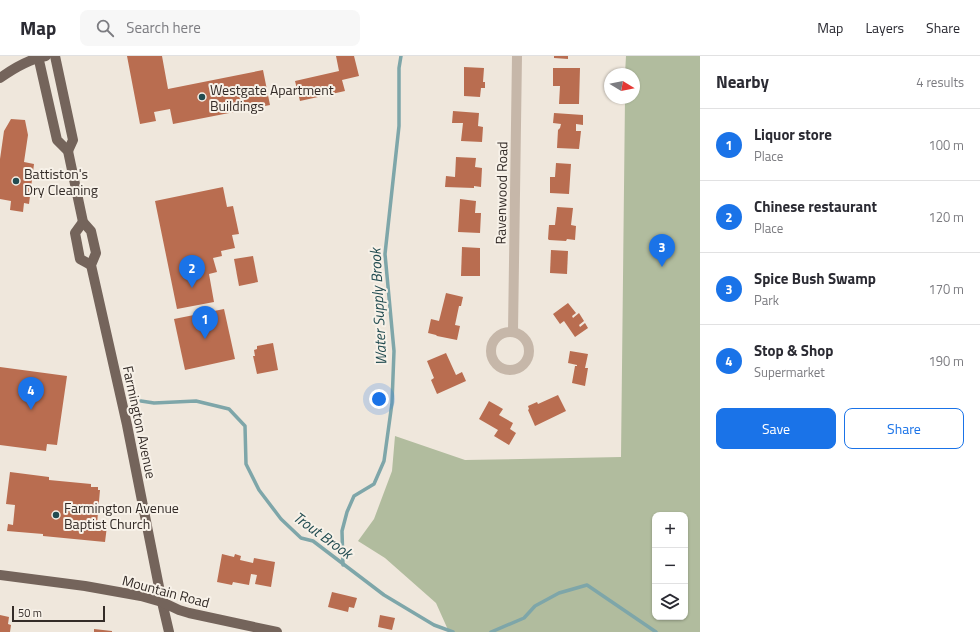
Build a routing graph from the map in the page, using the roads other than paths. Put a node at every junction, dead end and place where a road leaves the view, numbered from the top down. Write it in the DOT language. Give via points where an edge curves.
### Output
graph roads {
  1 [pos="41,56"];
  2 [pos="55,56"];
  3 [pos="517,56"];
  4 [pos="0,78"];
  5 [pos="68,150"];
  6 [pos="83,222"];
  7 [pos="91,265"];
  8 [pos="513,331"];
  9 [pos="0,574"];
  10 [pos="162,602"];
  11 [pos="169,632"];
  12 [pos="277,632"];
  1 -- 4 [label="main road" via="12,69"];
  1 -- 5 [label="main road, Farmington Avenue" via="57,140"];
  2 -- 5 [label="main road, Farmington Avenue" via="74,140"];
  3 -- 8 [label="street, Ravenwood Road"];
  5 -- 6 [label="main road, Farmington Avenue"];
  6 -- 7 [label="main road, Farmington Avenue" via="91,230 96,253"];
  6 -- 7 [label="main road" via="75,233 80,259"];
  7 -- 10 [label="main road, Farmington Avenue" via="127,425"];
  9 -- 10 [label="main road, Mountain Road" via="92,587"];
  10 -- 11 [label="main road, Farmington Avenue"];
  10 -- 12 [label="main road, Mountain Road" via="188,613"];
}
